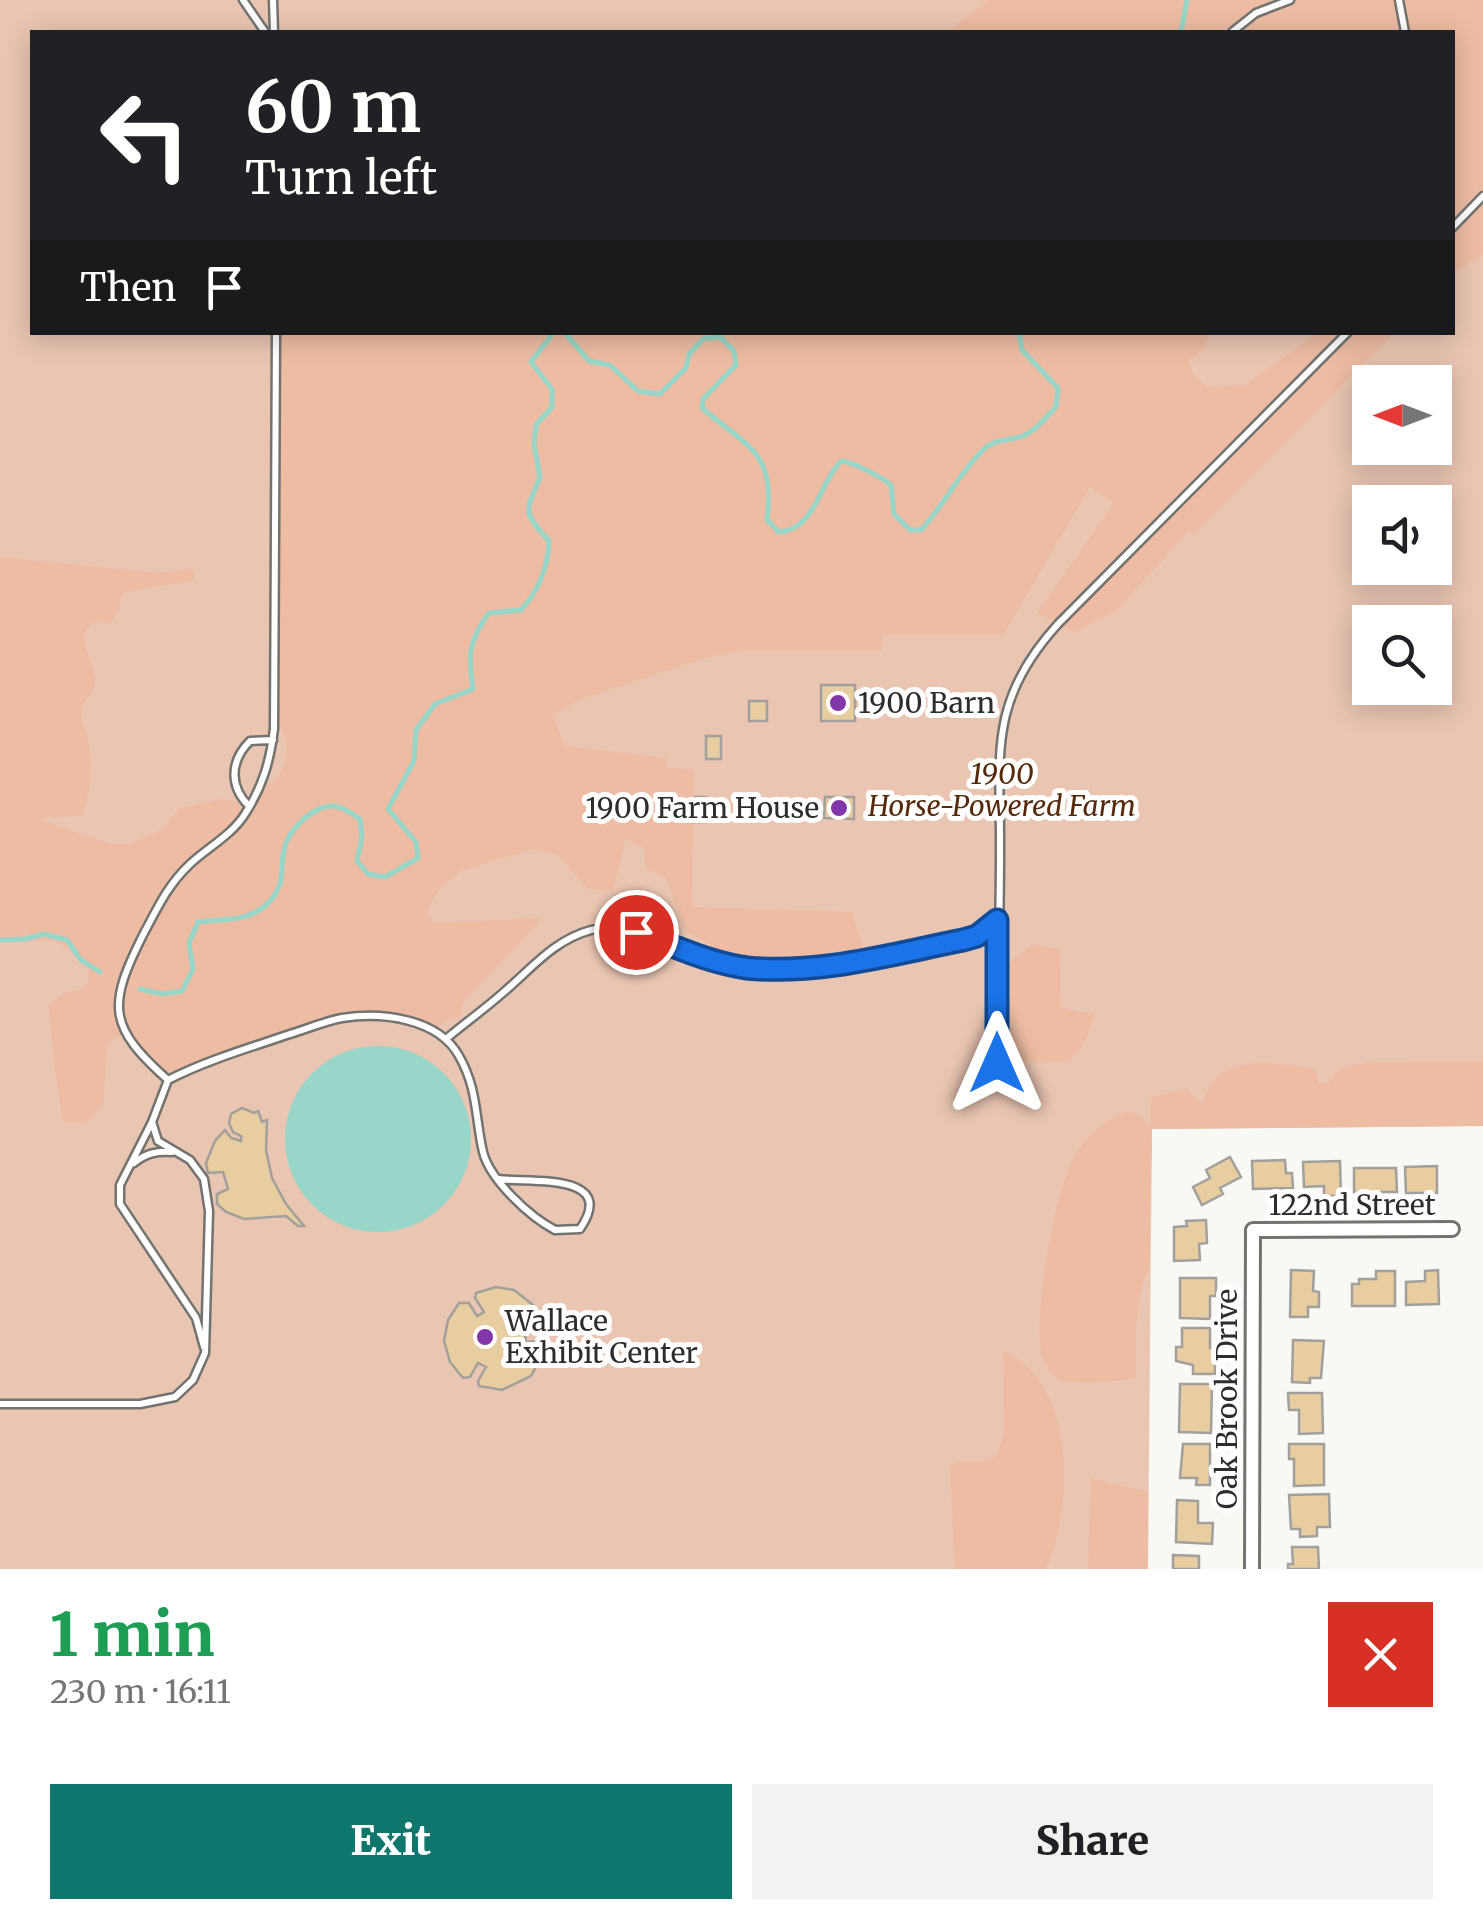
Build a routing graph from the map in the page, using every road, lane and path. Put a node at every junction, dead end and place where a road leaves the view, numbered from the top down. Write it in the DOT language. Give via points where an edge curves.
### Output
graph roads {
  1 [pos="243,0"];
  2 [pos="273,0"];
  3 [pos="1290,0"];
  4 [pos="1399,0"];
  5 [pos="264,30"];
  6 [pos="274,30"];
  7 [pos="1235,30"];
  8 [pos="1405,30"];
  9 [pos="1483,196"];
  10 [pos="1455,225"];
  11 [pos="276,335"];
  12 [pos="1345,335"];
  13 [pos="273,740"];
  14 [pos="250,806"];
  15 [pos="997,920"];
  16 [pos="446,1039"];
  17 [pos="997,1063"];
  18 [pos="168,1080"];
  19 [pos="152,1122"];
  20 [pos="172,1152"];
  21 [pos="129,1167"];
  22 [pos="499,1179"];
  23 [pos="1452,1229"];
  24 [pos="1253,1230"];
  25 [pos="205,1352"];
  26 [pos="0,1404"];
  27 [pos="1252,1569"];
  1 -- 5 [label="lane"];
  2 -- 6 [label="lane"];
  3 -- 7 [label="lane"];
  4 -- 8 [label="lane"];
  9 -- 10 [label="lane"];
  11 -- 13 [label="lane"];
  12 -- 15 [label="lane" via="1058,624 1024,668 1001,730"];
  13 -- 14 [label="lane"];
  13 -- 14 [label="lane" via="250,741 235,764 235,788"];
  14 -- 18 [label="lane" via="167,889 118,994 130,1042"];
  15 -- 16 [label="lane" via="963,940 803,969 745,968 636,932 593,930 550,950"];
  15 -- 17 [label="lane"];
  16 -- 18 [label="lane" via="410,1022 340,1018"];
  16 -- 22 [label="lane" via="476,1098 482,1148"];
  18 -- 19 [label="lane"];
  19 -- 20 [label="lane" via="158,1141"];
  19 -- 21 [label="lane"];
  20 -- 21 [label="lane" via="142,1156"];
  20 -- 25 [label="lane" via="190,1160 204,1179"];
  21 -- 25 [label="lane" via="120,1204 196,1318"];
  22 -- 22 [label="lane" via="555,1230 580,1229 590,1216 580,1188"];
  23 -- 24 [label="street, 122nd Street"];
  24 -- 27 [label="street, Oak Brook Drive"];
  25 -- 26 [label="lane" via="194,1380 176,1397"];
}
